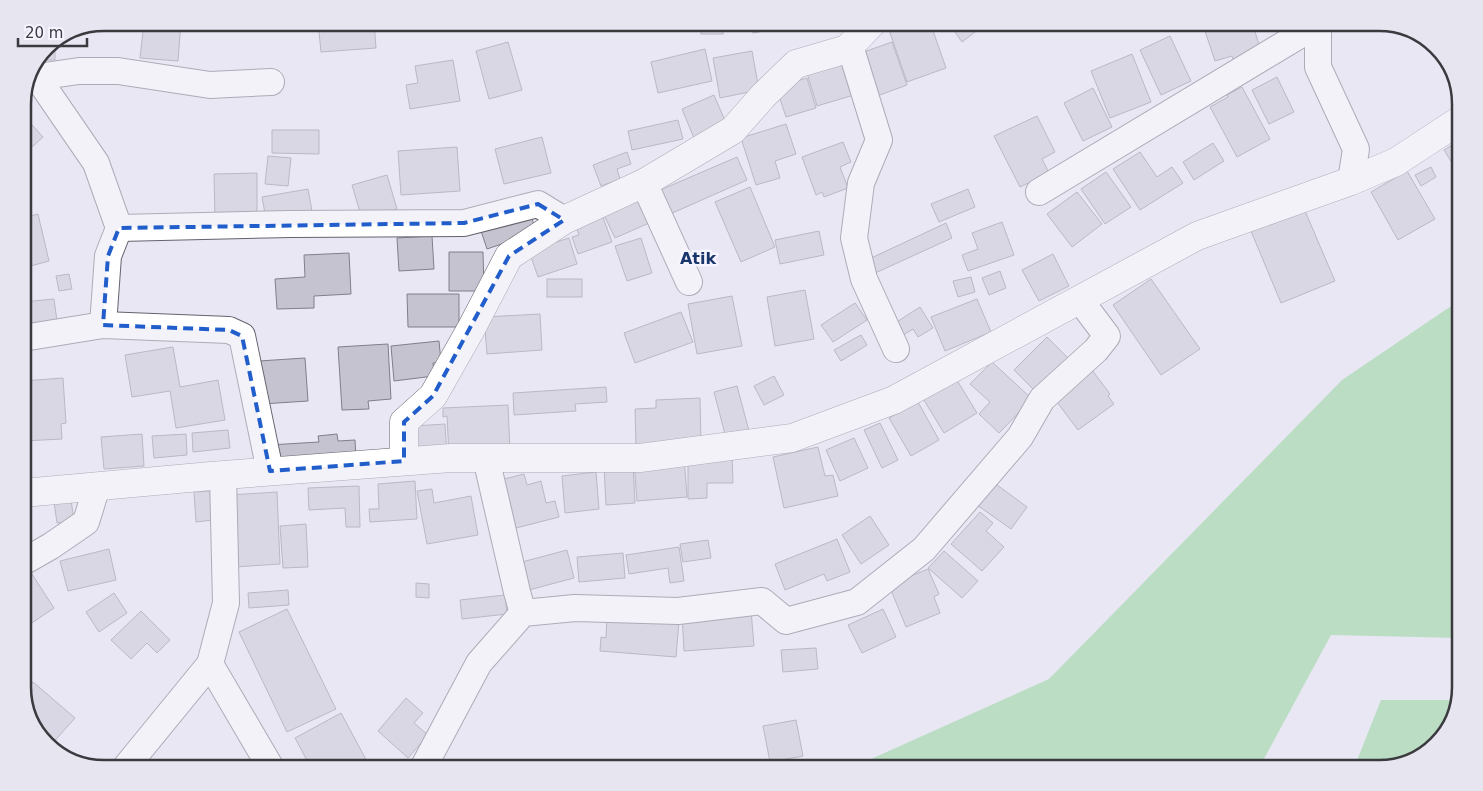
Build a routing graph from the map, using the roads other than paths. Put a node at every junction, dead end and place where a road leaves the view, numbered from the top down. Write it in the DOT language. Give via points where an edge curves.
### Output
graph roads {
  1 [pos="864,31"];
  2 [pos="1305,31"];
  3 [pos="1318,31"];
  4 [pos="850,46"];
  5 [pos="36,79"];
  6 [pos="36,81"];
  7 [pos="271,82"];
  8 [pos="1452,125"];
  9 [pos="1351,181"];
  10 [pos="644,183"];
  11 [pos="1039,192"];
  12 [pos="564,220"];
  13 [pos="119,228"];
  14 [pos="689,282"];
  15 [pos="1080,300"];
  16 [pos="103,324"];
  17 [pos="31,337"];
  18 [pos="896,349"];
  19 [pos="486,458"];
  20 [pos="404,461"];
  21 [pos="270,471"];
  22 [pos="223,475"];
  23 [pos="97,486"];
  24 [pos="31,492"];
  25 [pos="31,557"];
  26 [pos="523,613"];
  27 [pos="210,664"];
  28 [pos="132,760"];
  29 [pos="266,760"];
  30 [pos="427,760"];
  1 -- 4 [label="street"];
  2 -- 11 [label="street"];
  3 -- 9 [label="street" via="1318,67 1356,149"];
  4 -- 10 [label="street" via="796,64 733,130"];
  4 -- 18 [label="street" via="879,140 861,183 854,238 864,279"];
  5 -- 7 [label="street" via="79,71 118,72 210,85"];
  6 -- 13 [label="street" via="96,163"];
  8 -- 9 [label="street" via="1396,162"];
  9 -- 15 [label="street" via="1197,236"];
  10 -- 12 [label="street"];
  10 -- 14 [label="street"];
  12 -- 13 [label="street" via="538,204 464,223"];
  12 -- 20 [label="street" via="510,256 433,396 404,422"];
  13 -- 16 [label="street" via="108,256"];
  15 -- 19 [label="street" via="894,400 792,438 640,458"];
  15 -- 26 [label="street" via="1106,336 1096,350 1042,399 1020,437 924,550 857,602 786,621 762,601 678,611 575,608"];
  16 -- 17 [label="street"];
  16 -- 21 [label="street" via="228,330 242,336"];
  19 -- 20 [label="street"];
  19 -- 26 [label="street"];
  20 -- 21 [label="street"];
  21 -- 22 [label="street"];
  22 -- 23 [label="street"];
  22 -- 27 [label="street" via="226,603"];
  23 -- 24 [label="street"];
  23 -- 25 [label="street" via="86,522"];
  26 -- 30 [label="street" via="479,662"];
  27 -- 28 [label="street"];
  27 -- 29 [label="street"];
}
